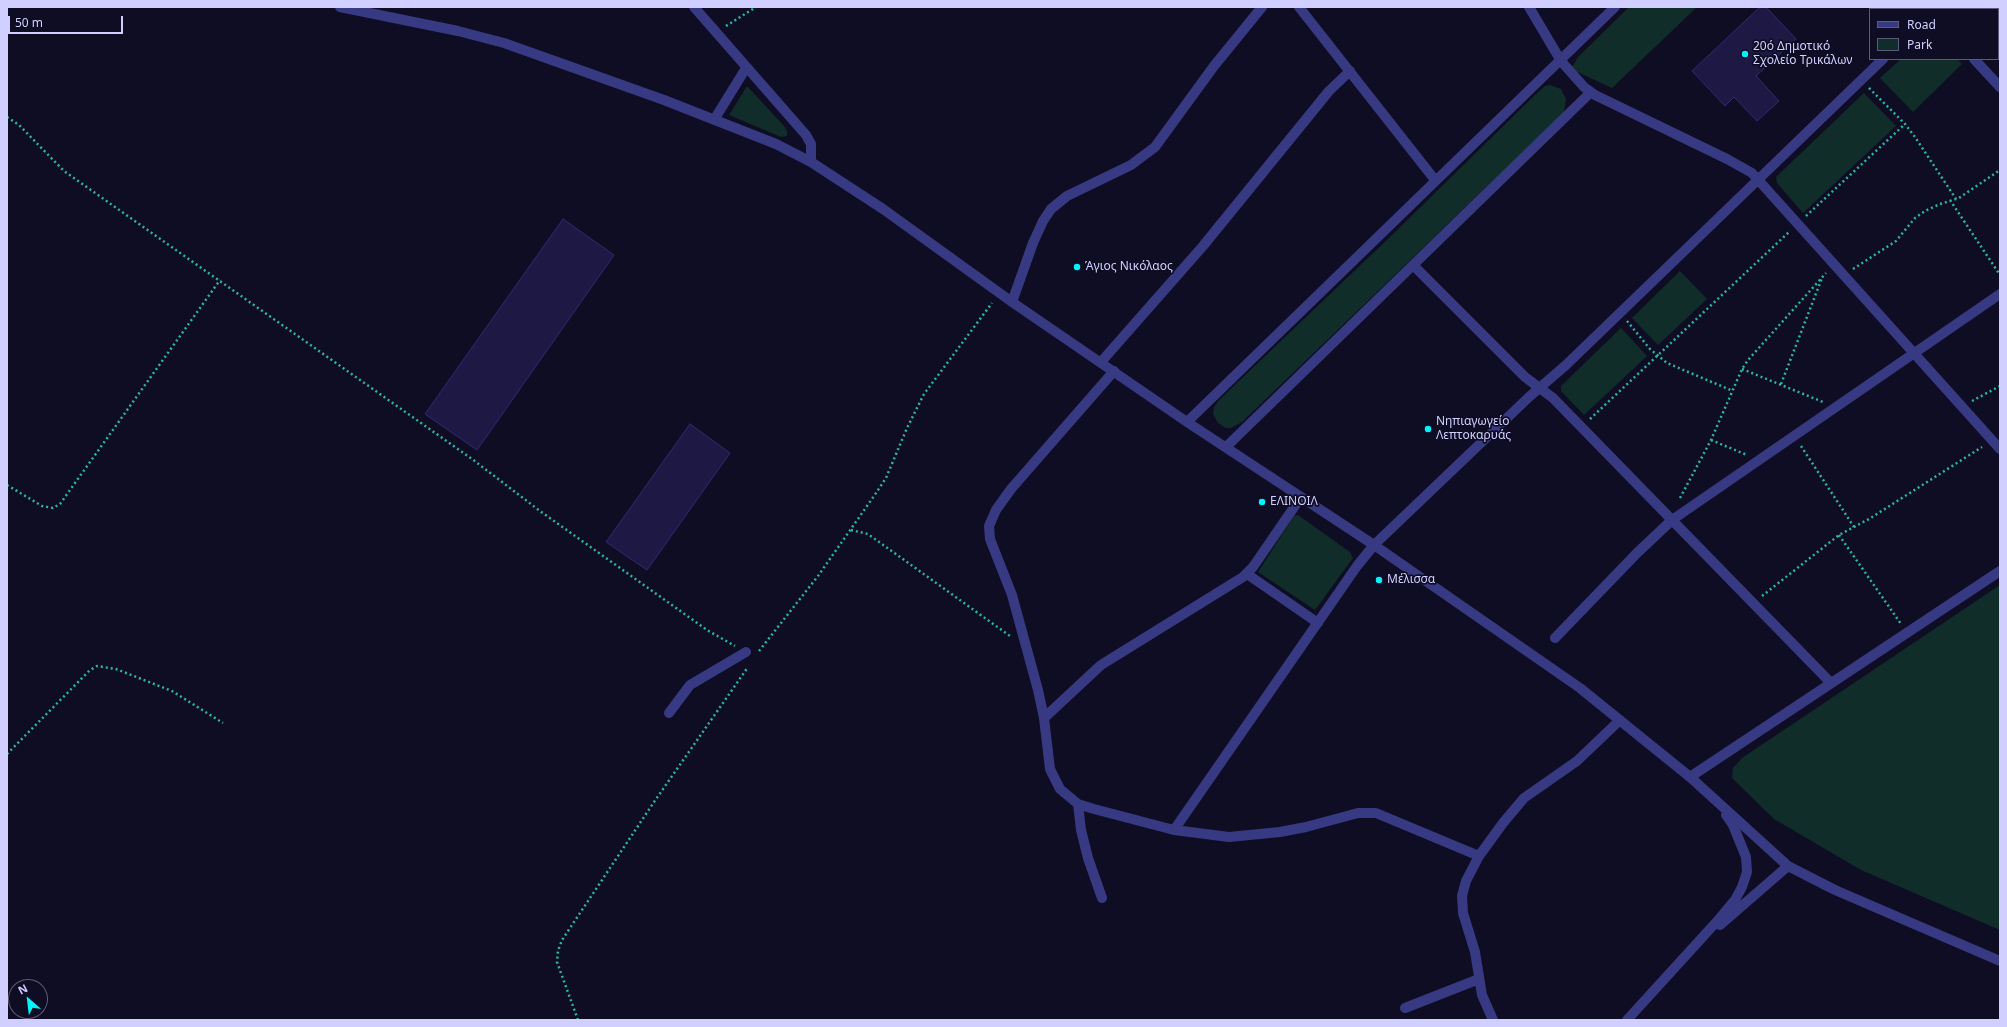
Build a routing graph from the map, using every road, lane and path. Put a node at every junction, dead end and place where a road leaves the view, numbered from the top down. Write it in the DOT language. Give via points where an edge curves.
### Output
graph roads {
  1 [pos="340,7"];
  2 [pos="694,7"];
  3 [pos="756,7"];
  4 [pos="1299,7"];
  5 [pos="1529,7"];
  6 [pos="1615,7"];
  7 [pos="1257,9"];
  8 [pos="715,33"];
  9 [pos="1882,60"];
  10 [pos="1975,60"];
  11 [pos="1561,61"];
  12 [pos="746,68"];
  13 [pos="1350,71"];
  14 [pos="1861,80"];
  15 [pos="2000,87"];
  16 [pos="1591,92"];
  17 [pos="7,117"];
  18 [pos="714,120"];
  19 [pos="1905,124"];
  20 [pos="811,162"];
  21 [pos="2000,170"];
  22 [pos="1758,179"];
  23 [pos="1435,180"];
  24 [pos="1956,199"];
  25 [pos="1950,200"];
  26 [pos="1798,224"];
  27 [pos="1413,265"];
  28 [pos="1836,266"];
  29 [pos="1844,274"];
  30 [pos="1823,275"];
  31 [pos="2000,275"];
  32 [pos="220,280"];
  33 [pos="999,293"];
  34 [pos="2000,294"];
  35 [pos="1012,302"];
  36 [pos="1620,313"];
  37 [pos="1914,353"];
  38 [pos="1657,356"];
  39 [pos="1101,362"];
  40 [pos="1742,369"];
  41 [pos="1114,371"];
  42 [pos="1781,384"];
  43 [pos="2000,386"];
  44 [pos="1541,388"];
  45 [pos="1733,391"];
  46 [pos="1962,406"];
  47 [pos="1836,407"];
  48 [pos="1187,422"];
  49 [pos="1581,427"];
  50 [pos="1794,436"];
  51 [pos="1711,440"];
  52 [pos="1992,440"];
  53 [pos="1226,447"];
  54 [pos="2000,449"];
  55 [pos="1758,460"];
  56 [pos="7,485"];
  57 [pos="1301,497"];
  58 [pos="1672,520"];
  59 [pos="1854,527"];
  60 [pos="850,530"];
  61 [pos="1839,535"];
  62 [pos="1374,545"];
  63 [pos="2000,571"];
  64 [pos="1246,574"];
  65 [pos="1754,603"];
  66 [pos="1318,623"];
  67 [pos="1907,632"];
  68 [pos="1556,638"];
  69 [pos="1025,647"];
  70 [pos="750,654"];
  71 [pos="1831,683"];
  72 [pos="669,713"];
  73 [pos="1044,718"];
  74 [pos="1620,720"];
  75 [pos="223,723"];
  76 [pos="7,754"];
  77 [pos="1690,777"];
  78 [pos="1711,796"];
  79 [pos="1078,804"];
  80 [pos="1174,830"];
  81 [pos="1479,856"];
  82 [pos="1788,866"];
  83 [pos="1102,898"];
  84 [pos="1684,957"];
  85 [pos="2000,961"];
  86 [pos="1479,978"];
  87 [pos="1405,1008"];
  88 [pos="578,1020"];
  89 [pos="1493,1020"];
  90 [pos="1627,1020"];
  1 -- 18 [label="street" via="504,43 650,94"];
  2 -- 8 [label="street"];
  3 -- 8 [label="path"];
  4 -- 13 [label="street"];
  5 -- 11 [label="street"];
  6 -- 11 [label="street"];
  7 -- 35 [label="street" via="1155,147 1131,165 1067,196 1051,208 1033,244"];
  8 -- 12 [label="street"];
  9 -- 14 [label="street"];
  10 -- 15 [label="street"];
  11 -- 16 [label="street"];
  11 -- 23 [label="street"];
  12 -- 18 [label="street"];
  12 -- 20 [label="street" via="792,116 806,135 811,144"];
  13 -- 23 [label="street"];
  13 -- 39 [label="street" via="1329,91 1203,246"];
  14 -- 19 [label="path"];
  14 -- 22 [label="street"];
  16 -- 22 [label="street" via="1744,168"];
  16 -- 27 [label="street"];
  17 -- 32 [label="path" via="19,125 64,171"];
  18 -- 20 [label="street" via="776,144"];
  19 -- 24 [label="path"];
  19 -- 26 [label="path"];
  20 -- 33 [label="street" via="883,209"];
  21 -- 24 [label="path"];
  22 -- 26 [label="street"];
  22 -- 36 [label="street"];
  23 -- 48 [label="street"];
  24 -- 25 [label="path"];
  25 -- 29 [label="path" via="1925,211 1915,218 1896,241"];
  25 -- 31 [label="path"];
  26 -- 28 [label="street"];
  26 -- 38 [label="path"];
  27 -- 44 [label="street" via="1520,372"];
  27 -- 53 [label="street"];
  28 -- 29 [label="street"];
  28 -- 30 [label="path"];
  29 -- 37 [label="street"];
  30 -- 40 [label="path"];
  30 -- 42 [label="path"];
  32 -- 56 [label="path" via="60,504 53,508 42,506"];
  32 -- 70 [label="path" via="472,459 700,626"];
  33 -- 35 [label="street"];
  33 -- 60 [label="path" via="924,394 886,478"];
  34 -- 37 [label="street"];
  35 -- 39 [label="street"];
  36 -- 38 [label="path"];
  36 -- 44 [label="street"];
  37 -- 46 [label="street"];
  37 -- 47 [label="street"];
  38 -- 45 [label="path" via="1674,367"];
  38 -- 49 [label="path"];
  39 -- 41 [label="street"];
  40 -- 42 [label="path"];
  40 -- 45 [label="path"];
  41 -- 48 [label="street"];
  41 -- 69 [label="street" via="1011,489 991,519 990,539 1012,595"];
  42 -- 47 [label="path"];
  43 -- 46 [label="path"];
  44 -- 49 [label="street"];
  44 -- 62 [label="street"];
  45 -- 51 [label="path"];
  46 -- 52 [label="street"];
  47 -- 50 [label="street"];
  48 -- 53 [label="street"];
  49 -- 58 [label="street"];
  50 -- 55 [label="street"];
  50 -- 59 [label="path"];
  51 -- 55 [label="path"];
  51 -- 58 [label="path"];
  52 -- 54 [label="street"];
  52 -- 59 [label="path"];
  53 -- 57 [label="street"];
  55 -- 58 [label="street"];
  57 -- 62 [label="street"];
  57 -- 64 [label="street"];
  58 -- 65 [label="street"];
  58 -- 68 [label="street" via="1603,586"];
  59 -- 61 [label="path"];
  60 -- 69 [label="path" via="868,534"];
  60 -- 70 [label="path" via="818,576"];
  61 -- 65 [label="path"];
  61 -- 67 [label="path"];
  62 -- 66 [label="street"];
  62 -- 74 [label="street" via="1540,660"];
  63 -- 67 [label="street"];
  64 -- 66 [label="street"];
  64 -- 73 [label="street" via="1101,665"];
  65 -- 71 [label="street"];
  66 -- 80 [label="street"];
  67 -- 71 [label="street"];
  69 -- 73 [label="street"];
  70 -- 72 [label="street" via="690,685"];
  70 -- 88 [label="path" via="562,940 557,962"];
  71 -- 77 [label="street"];
  73 -- 79 [label="street" via="1050,769 1060,789"];
  74 -- 77 [label="street"];
  74 -- 81 [label="street" via="1577,761 1524,798"];
  75 -- 76 [label="path" via="172,691 116,670 97,666 90,670"];
  77 -- 78 [label="street"];
  78 -- 82 [label="street"];
  78 -- 84 [label="street" via="1733,825 1744,850 1747,872 1735,900"];
  79 -- 80 [label="street"];
  79 -- 83 [label="street" via="1085,844"];
  80 -- 81 [label="street" via="1229,836 1257,835 1306,827 1368,812 1387,816"];
  81 -- 86 [label="street" via="1466,881 1462,905 1475,952"];
  82 -- 84 [label="street"];
  82 -- 85 [label="street" via="1835,890"];
  84 -- 90 [label="street"];
  86 -- 87 [label="street"];
  86 -- 89 [label="street" via="1482,996"];
}
